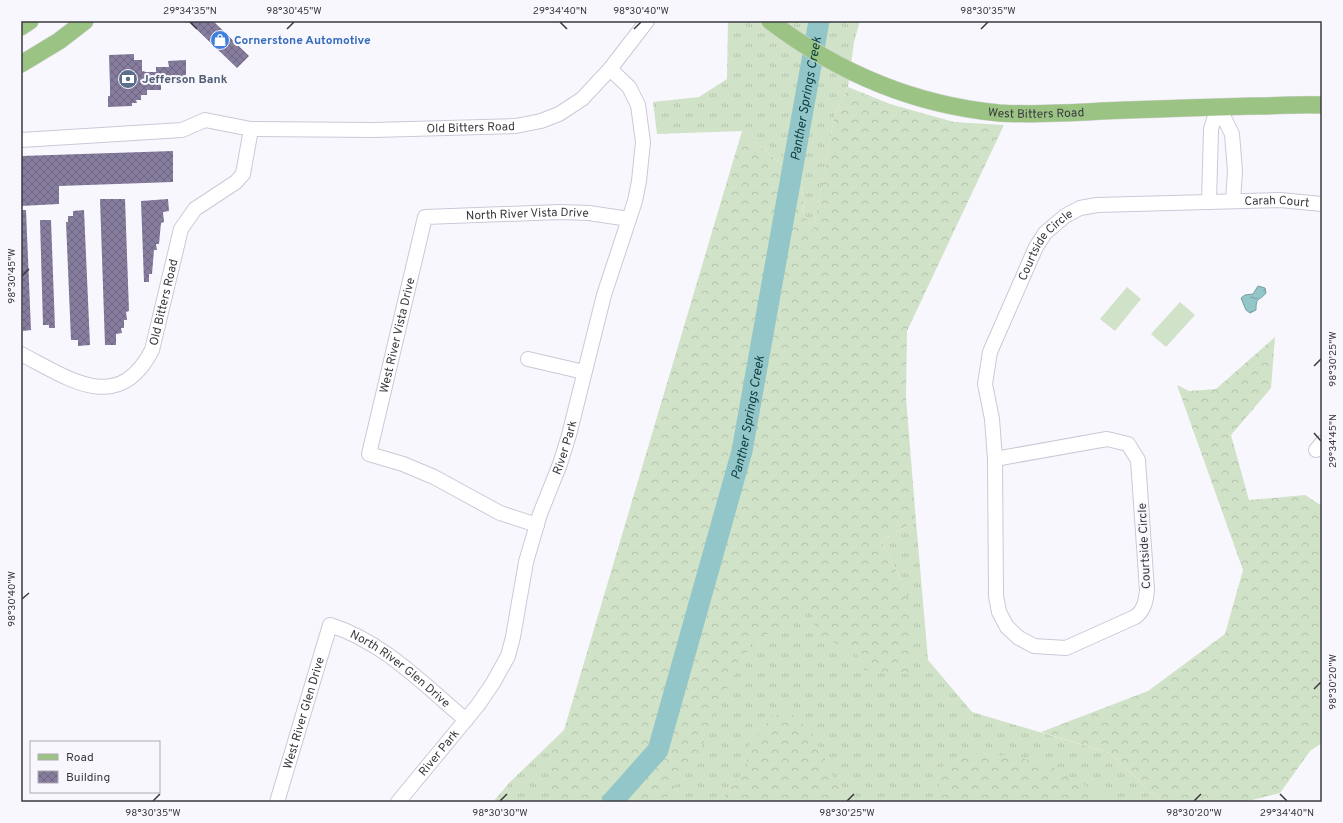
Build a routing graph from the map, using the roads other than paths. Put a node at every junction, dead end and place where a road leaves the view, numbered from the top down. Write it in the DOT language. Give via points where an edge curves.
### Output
graph roads {
  1 [pos="30,21"];
  2 [pos="85,21"];
  3 [pos="647,21"];
  4 [pos="770,21"];
  5 [pos="21,27"];
  6 [pos="21,64"];
  7 [pos="610,69"];
  8 [pos="1322,105"];
  9 [pos="1218,106"];
  10 [pos="251,129"];
  11 [pos="21,140"];
  12 [pos="1210,202"];
  13 [pos="1233,202"];
  14 [pos="1322,204"];
  15 [pos="425,217"];
  16 [pos="628,219"];
  17 [pos="21,354"];
  18 [pos="528,359"];
  19 [pos="584,372"];
  20 [pos="995,459"];
  21 [pos="537,525"];
  22 [pos="330,625"];
  23 [pos="466,720"];
  24 [pos="277,802"];
  25 [pos="398,802"];
  1 -- 5 [label="main road"];
  2 -- 6 [label="main road"];
  3 -- 7 [label="street, Old Bitters Road"];
  4 -- 9 [label="main road, West Bitters Road" via="832,63 857,75 914,97 958,107 1049,114"];
  7 -- 10 [label="street, Old Bitters Road" via="582,98 559,114 516,126 374,130"];
  7 -- 16 [label="street, River Park" via="629,87 638,105 643,142 639,181"];
  8 -- 9 [label="main road, West Bitters Road"];
  9 -- 12 [label="street" via="1212,129"];
  9 -- 13 [label="street" via="1232,134 1235,171"];
  10 -- 11 [label="street, Old Bitters Road" via="205,120 182,130"];
  10 -- 17 [label="street, Old Bitters Road" via="242,174 236,182 195,209 181,229 152,350 138,371 111,387 87,386"];
  12 -- 13 [label="street, Courtside Circle"];
  12 -- 20 [label="street, Courtside Circle" via="1097,204 1080,208 1065,216 1046,233 1036,247 987,360 985,384 992,419"];
  13 -- 14 [label="street, Carah Court" via="1280,200"];
  15 -- 16 [label="street, North River Vista Drive" via="560,212"];
  15 -- 21 [label="street, West River Vista Drive" via="369,454 434,477 500,513"];
  16 -- 19 [label="street, River Park" via="604,295"];
  18 -- 19 [label="street"];
  19 -- 21 [label="street, River Park" via="569,435"];
  20 -- 20 [label="street, Courtside Circle" via="996,596 999,612 1007,627 1019,638 1034,646 1066,648 1140,614 1147,590 1144,544 1138,460 1128,444 1107,439"];
  21 -- 23 [label="street, River Park" via="526,562 519,611 508,656 493,683"];
  22 -- 23 [label="street, North River Glen Drive" via="349,631 376,645"];
  22 -- 24 [label="street, West River Glen Drive"];
  23 -- 25 [label="street, River Park"];
}
